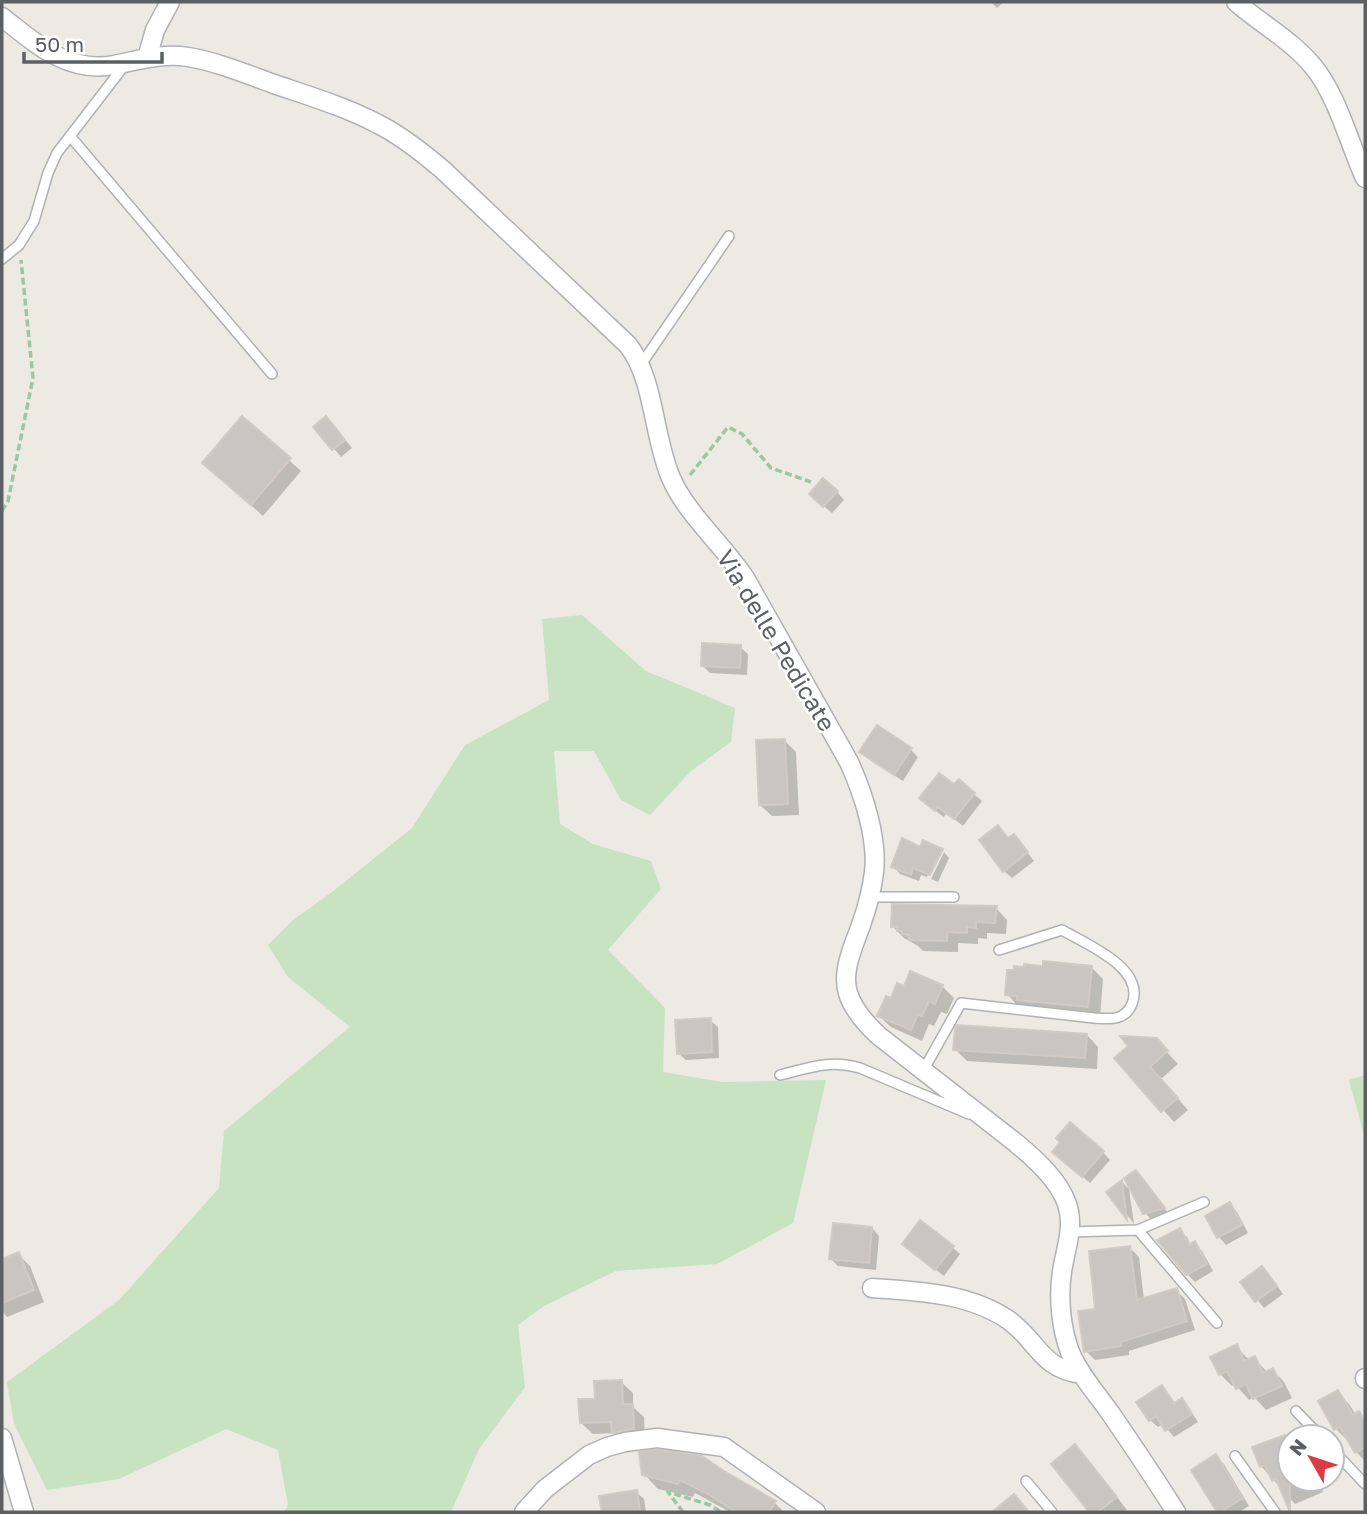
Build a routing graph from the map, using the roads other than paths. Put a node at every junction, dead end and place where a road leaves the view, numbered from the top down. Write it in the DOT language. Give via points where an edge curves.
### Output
graph roads {
  1 [pos="170,2"];
  2 [pos="1236,2"];
  3 [pos="2,17"];
  4 [pos="147,58"];
  5 [pos="127,62"];
  6 [pos="70,136"];
  7 [pos="1365,178"];
  8 [pos="729,236"];
  9 [pos="2,259"];
  10 [pos="640,366"];
  11 [pos="272,374"];
  12 [pos="870,897"];
  13 [pos="954,897"];
  14 [pos="999,950"];
  15 [pos="923,1070"];
  16 [pos="780,1075"];
  17 [pos="993,1125"];
  18 [pos="1204,1202"];
  19 [pos="1138,1230"];
  20 [pos="1070,1232"];
  21 [pos="872,1288"];
  22 [pos="1217,1323"];
  23 [pos="1082,1374"];
  24 [pos="1296,1411"];
  25 [pos="1308,1423"];
  26 [pos="2,1438"];
  27 [pos="1235,1456"];
  28 [pos="1346,1464"];
  29 [pos="1026,1481"];
  30 [pos="1365,1484"];
  31 [pos="24,1512"];
  32 [pos="524,1512"];
  33 [pos="816,1512"];
  34 [pos="1052,1512"];
  35 [pos="1176,1512"];
  36 [pos="1275,1512"];
  1 -- 4 [label="street"];
  2 -- 7 [label="street" via="1294,47 1316,71"];
  3 -- 5 [label="street, Via delle Pedicate" via="66,61 91,67"];
  4 -- 5 [label="street, Via delle Pedicate"];
  4 -- 10 [label="street, Via delle Pedicate" via="181,56 209,61 386,128 469,194 624,340"];
  5 -- 6 [label="lane"];
  6 -- 9 [label="lane" via="52,163 38,213 26,236"];
  6 -- 11 [label="lane"];
  8 -- 10 [label="lane"];
  10 -- 12 [label="street, Via delle Pedicate" via="667,468 678,491 745,578 849,762 864,799 874,851"];
  12 -- 13 [label="lane"];
  12 -- 15 [label="street, Via delle Pedicate" via="847,969 848,995 873,1031"];
  14 -- 15 [label="lane" via="1062,930 1122,967 1131,977 1131,1004 1122,1017 1114,1019 961,1003"];
  15 -- 17 [label="street, Via delle Pedicate"];
  16 -- 17 [label="lane" via="822,1064 846,1064"];
  17 -- 20 [label="street, Via delle Pedicate" via="1056,1184 1068,1205"];
  18 -- 19 [label="lane"];
  19 -- 20 [label="lane"];
  19 -- 22 [label="lane"];
  20 -- 23 [label="street, Via delle Pedicate" via="1060,1301 1067,1343"];
  21 -- 23 [label="street" via="931,1293 980,1305 1014,1324 1054,1365"];
  23 -- 35 [label="street, Via delle Pedicate"];
  24 -- 25 [label="lane"];
  26 -- 31 [label="street"];
  27 -- 36 [label="lane"];
  28 -- 30 [label="lane"];
  29 -- 34 [label="lane"];
  32 -- 33 [label="street" via="589,1455 625,1442 657,1438 724,1447"];
}
